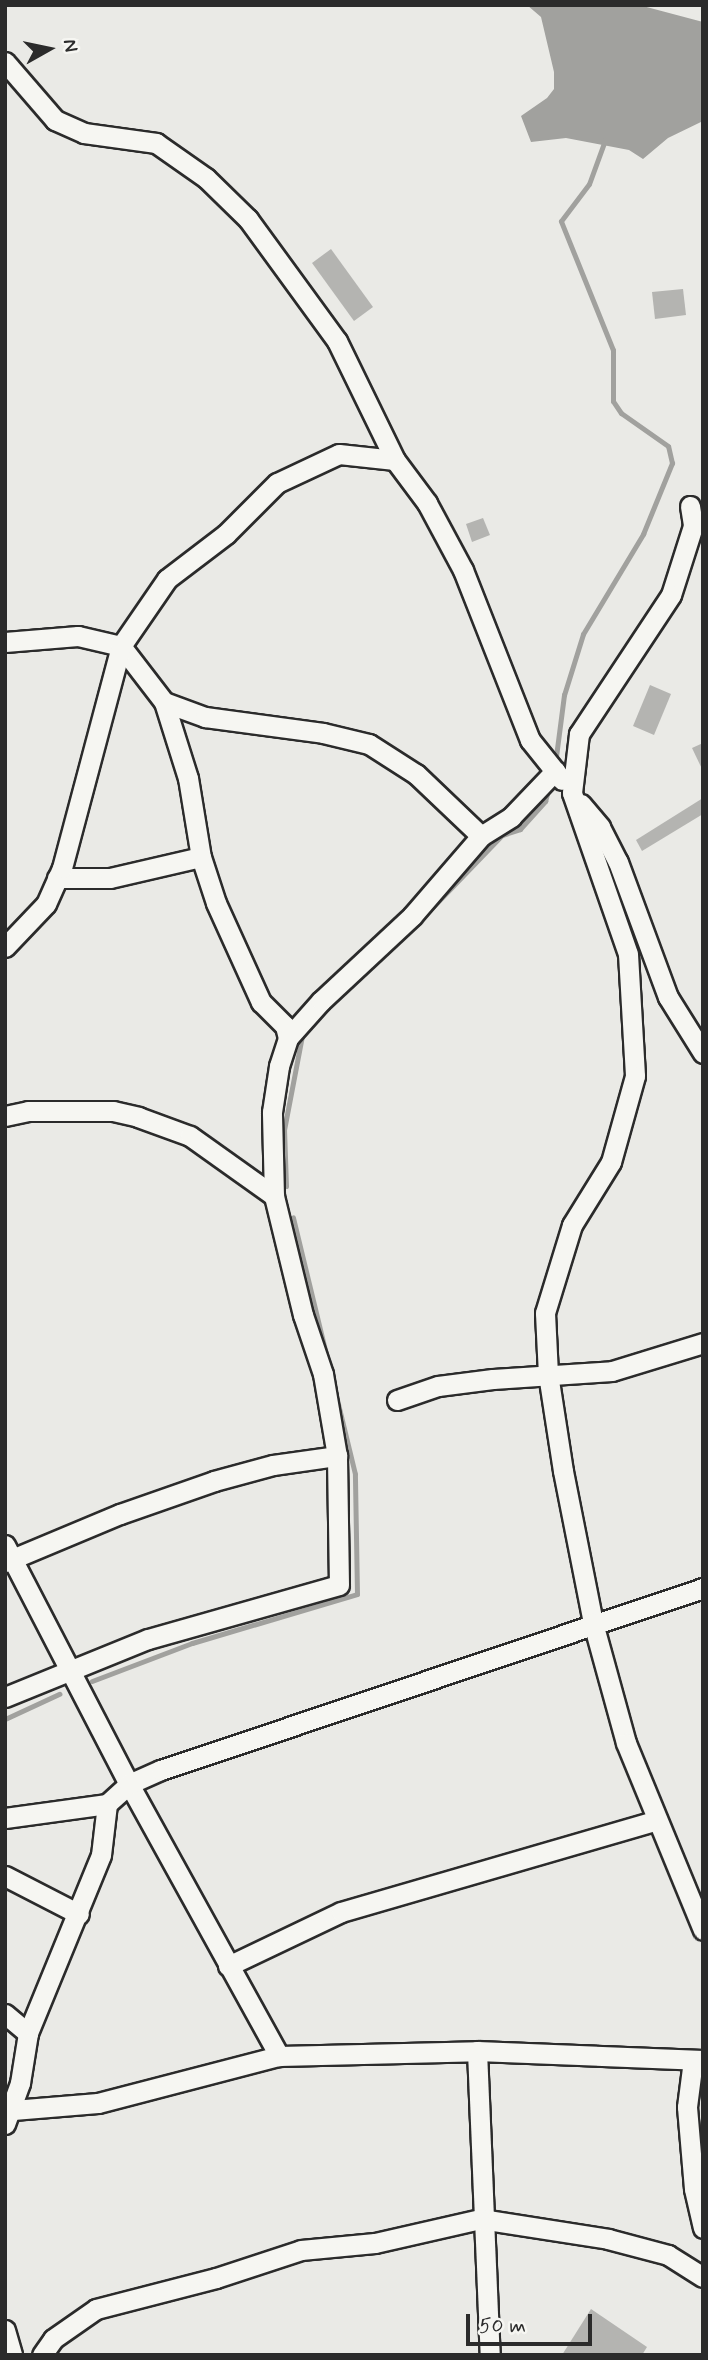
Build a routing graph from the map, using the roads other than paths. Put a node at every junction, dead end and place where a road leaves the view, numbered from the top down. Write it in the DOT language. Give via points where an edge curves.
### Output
graph roads {
  1 [pos="5,62"];
  2 [pos="395,460"];
  3 [pos="690,506"];
  4 [pos="5,642"];
  5 [pos="121,646"];
  6 [pos="164,702"];
  7 [pos="555,771"];
  8 [pos="572,793"];
  9 [pos="481,836"];
  10 [pos="201,857"];
  11 [pos="57,878"];
  12 [pos="5,947"];
  13 [pos="288,1038"];
  14 [pos="703,1053"];
  15 [pos="5,1116"];
  16 [pos="274,1196"];
  17 [pos="703,1343"];
  18 [pos="548,1374"];
  19 [pos="397,1400"];
  20 [pos="337,1456"];
  21 [pos="7,1556"];
  22 [pos="703,1588"];
  23 [pos="593,1623"];
  24 [pos="70,1671"];
  25 [pos="5,1697"];
  26 [pos="129,1783"];
  27 [pos="107,1804"];
  28 [pos="5,1818"];
  29 [pos="655,1821"];
  30 [pos="5,1876"];
  31 [pos="79,1913"];
  32 [pos="703,1930"];
  33 [pos="228,1966"];
  34 [pos="5,2014"];
  35 [pos="28,2033"];
  36 [pos="477,2051"];
  37 [pos="279,2056"];
  38 [pos="698,2060"];
  39 [pos="9,2117"];
  40 [pos="481,2219"];
  41 [pos="703,2228"];
  42 [pos="703,2277"];
  43 [pos="5,2330"];
  44 [pos="12,2355"];
  45 [pos="42,2355"];
  46 [pos="490,2355"];
  1 -- 2 [label="street" via="55,120 84,133 156,143 206,178 248,219 337,341"];
  2 -- 5 [label="street" via="339,454 277,483 226,534 167,579"];
  2 -- 7 [label="street" via="427,503 463,570 530,740"];
  3 -- 8 [label="street" via="693,526 671,595 579,734"];
  4 -- 5 [label="street" via="78,636"];
  5 -- 6 [label="street"];
  5 -- 11 [label="street" via="78,819"];
  6 -- 9 [label="street" via="205,717 369,744 416,774"];
  6 -- 10 [label="street" via="188,778"];
  7 -- 8 [label="street"];
  7 -- 9 [label="street" via="511,817"];
  8 -- 14 [label="street" via="600,827 618,862 636,921 668,997"];
  8 -- 18 [label="street" via="628,954 635,1076 611,1162 572,1225 545,1313"];
  9 -- 13 [label="street" via="412,916"];
  10 -- 11 [label="street" via="110,878"];
  10 -- 13 [label="street" via="216,903 261,1002 285,1027"];
  11 -- 12 [label="street" via="46,904"];
  13 -- 16 [label="street" via="272,1112"];
  15 -- 16 [label="street" via="28,1111 113,1111 138,1117 190,1136"];
  16 -- 20 [label="street" via="303,1315 323,1374"];
  17 -- 18 [label="street" via="612,1371"];
  18 -- 19 [label="street" via="438,1387"];
  18 -- 23 [label="street"];
  20 -- 21 [label="street" via="273,1465 214,1481"];
  20 -- 24 [label="street" via="339,1585 148,1639"];
  21 -- 24 [label="street"];
  22 -- 23 [label="street"];
  23 -- 26 [label="street"];
  23 -- 29 [label="street" via="626,1742"];
  24 -- 25 [label="street"];
  24 -- 26 [label="street"];
  26 -- 27 [label="street"];
  26 -- 33 [label="street"];
  27 -- 28 [label="street"];
  27 -- 31 [label="street" via="101,1855"];
  29 -- 32 [label="street"];
  29 -- 33 [label="street" via="341,1912"];
  30 -- 31 [label="street"];
  31 -- 35 [label="street"];
  33 -- 37 [label="street"];
  34 -- 35 [label="street"];
  35 -- 39 [label="street"];
  36 -- 37 [label="street"];
  36 -- 38 [label="street"];
  36 -- 40 [label="street"];
  37 -- 39 [label="street" via="98,2104"];
  38 -- 41 [label="street" via="687,2107 694,2189"];
  40 -- 42 [label="street" via="668,2255"];
  40 -- 45 [label="street" via="375,2243 301,2250 96,2309 53,2339"];
  40 -- 46 [label="street"];
  43 -- 44 [label="street"];
}
